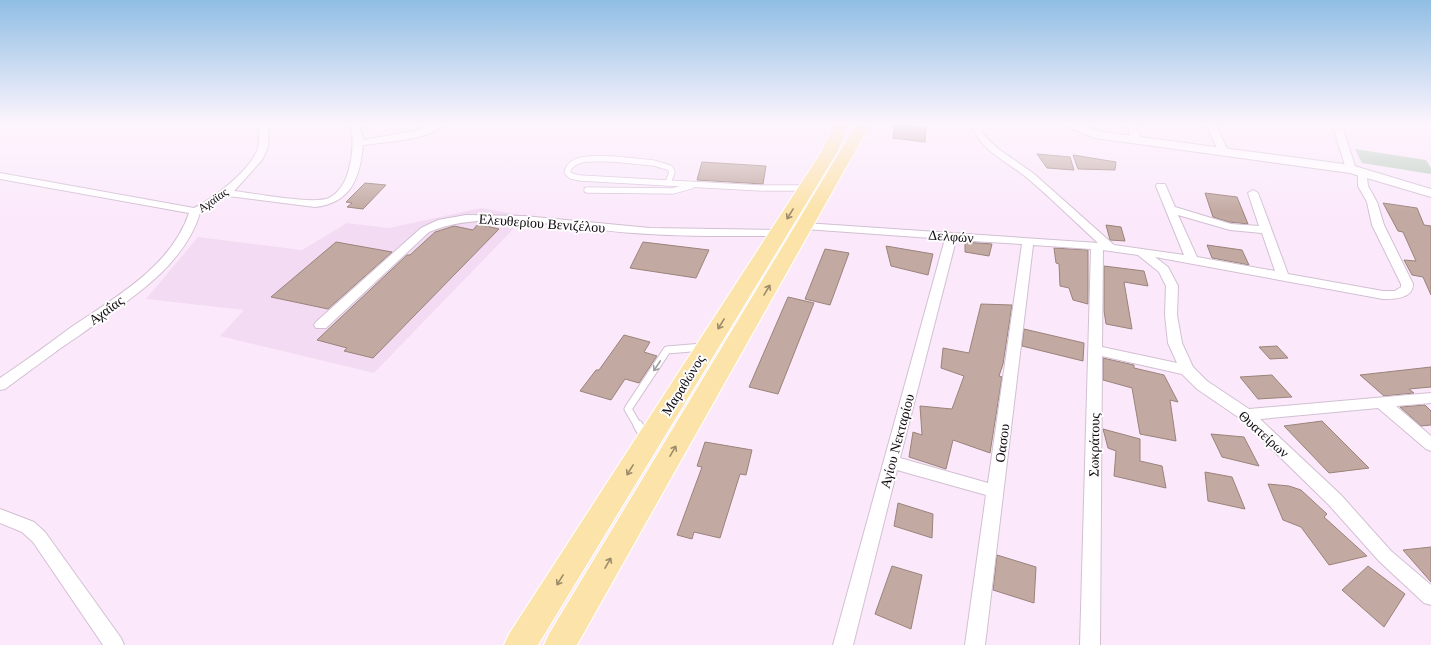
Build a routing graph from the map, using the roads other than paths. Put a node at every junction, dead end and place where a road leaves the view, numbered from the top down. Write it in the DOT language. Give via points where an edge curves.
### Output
graph roads {
  1 [pos="261,153"];
  2 [pos="357,153"];
  3 [pos="829,153"];
  4 [pos="847,153"];
  5 [pos="998,153"];
  6 [pos="1224,153"];
  7 [pos="1349,153"];
  8 [pos="1356,171"];
  9 [pos="0,176"];
  10 [pos="668,183"];
  11 [pos="695,185"];
  12 [pos="1161,186"];
  13 [pos="807,188"];
  14 [pos="587,190"];
  15 [pos="226,193"];
  16 [pos="1253,193"];
  17 [pos="1431,194"];
  18 [pos="1171,209"];
  19 [pos="194,214"];
  20 [pos="805,226"];
  21 [pos="1267,230"];
  22 [pos="778,233"];
  23 [pos="951,236"];
  24 [pos="1028,242"];
  25 [pos="1103,247"];
  26 [pos="1141,252"];
  27 [pos="1192,260"];
  28 [pos="1283,277"];
  29 [pos="321,325"];
  30 [pos="707,346"];
  31 [pos="1095,350"];
  32 [pos="1187,370"];
  33 [pos="0,385"];
  34 [pos="1431,398"];
  35 [pos="1382,403"];
  36 [pos="1246,415"];
  37 [pos="648,441"];
  38 [pos="1431,445"];
  39 [pos="892,462"];
  40 [pos="995,491"];
  41 [pos="0,516"];
  42 [pos="1431,597"];
  43 [pos="114,645"];
  44 [pos="520,645"];
  45 [pos="560,645"];
  46 [pos="844,645"];
  47 [pos="975,645"];
  48 [pos="1090,645"];
  1 -- 15 [label="street, Αχαϊας"];
  2 -- 15 [label="street" via="350,183 342,194 323,203"];
  3 -- 13 [label="main road, Μαραθώνος"];
  4 -- 20 [label="main road, Μαραθώνος"];
  5 -- 25 [label="street" via="1029,176"];
  6 -- 8 [label="street"];
  7 -- 8 [label="street"];
  8 -- 17 [label="street"];
  8 -- 28 [label="street, Δελφών" via="1372,202 1378,225 1407,284 1406,288 1398,295 1383,295"];
  9 -- 19 [label="street"];
  10 -- 10 [label="lane" via="580,178 567,172 573,163 585,160 656,162 670,168 672,172"];
  10 -- 11 [label="lane"];
  11 -- 13 [label="lane"];
  11 -- 14 [label="lane" via="673,191"];
  12 -- 18 [label="street"];
  13 -- 22 [label="main road, Μαραθώνος, one-way"];
  15 -- 19 [label="street, Αχαϊας"];
  16 -- 21 [label="street"];
  18 -- 21 [label="street" via="1230,227"];
  18 -- 27 [label="street"];
  19 -- 33 [label="street, Αχαΐας" via="183,239 150,276"];
  20 -- 23 [label="street, Δελφών"];
  45 -- 20 [label="main road, Μαραθώνος, one-way"];
  21 -- 28 [label="street"];
  22 -- 29 [label="street, Ελευθερίου Βενιζέλου" via="632,230 501,218 467,218 443,222 425,230"];
  22 -- 30 [label="main road, Μαραθώνος, one-way"];
  23 -- 24 [label="street, Δελφών"];
  23 -- 39 [label="street, Αγίου Νεκταρίου"];
  24 -- 25 [label="street, Δελφών"];
  24 -- 40 [label="street, Οασου"];
  25 -- 26 [label="street, Δελφών"];
  25 -- 31 [label="street, Σωκράτους"];
  26 -- 27 [label="street, Δελφών"];
  26 -- 32 [label="street, Θυατείρων" via="1164,270 1172,286 1170,315 1175,343"];
  27 -- 28 [label="street, Δελφών"];
  30 -- 37 [label="main road, Μαραθώνος"];
  30 -- 37 [label="lane, one-way" via="667,350 628,409"];
  31 -- 32 [label="street"];
  31 -- 48 [label="street, Σωκράτους"];
  32 -- 36 [label="street, Θυατείρων" via="1202,385"];
  34 -- 35 [label="street"];
  35 -- 36 [label="street"];
  35 -- 38 [label="street"];
  36 -- 42 [label="street, Θυατείρων" via="1335,500 1385,556"];
  37 -- 44 [label="main road, Μαραθώνος, one-way"];
  39 -- 40 [label="street"];
  39 -- 46 [label="street, Αγίου Νεκταρίου"];
  40 -- 47 [label="street, Οασου"];
  41 -- 43 [label="street" via="28,527 39,537"];
}
